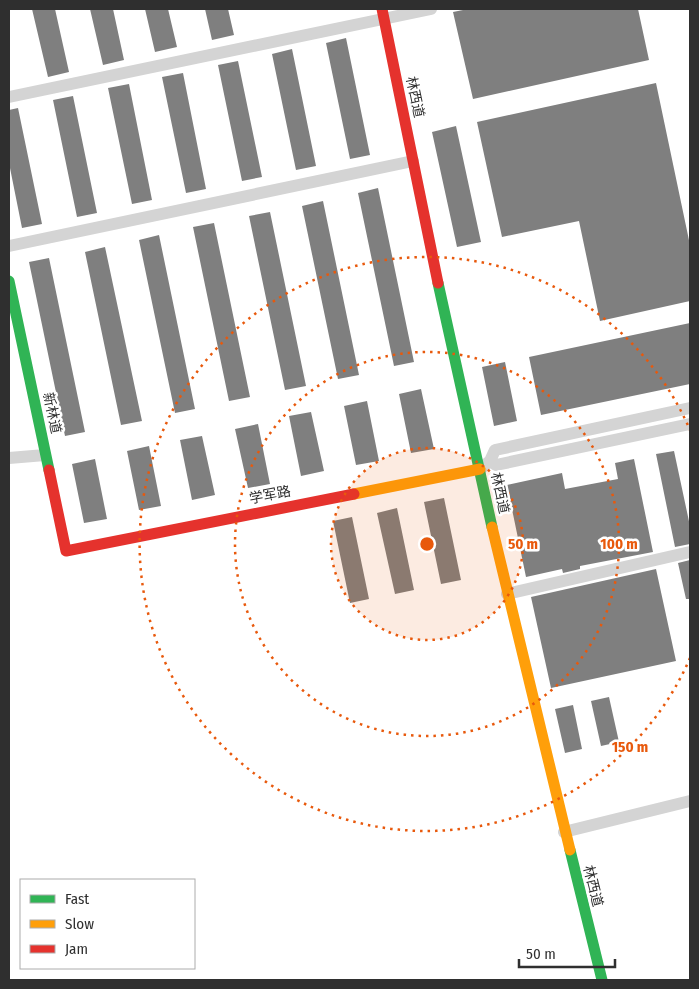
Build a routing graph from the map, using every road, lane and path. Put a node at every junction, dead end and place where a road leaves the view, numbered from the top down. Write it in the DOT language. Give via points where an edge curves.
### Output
graph roads {
  1 [pos="431,9"];
  2 [pos="383,14"];
  3 [pos="9,97"];
  4 [pos="414,161"];
  5 [pos="9,246"];
  6 [pos="9,281"];
  7 [pos="690,408"];
  8 [pos="690,424"];
  9 [pos="46,455"];
  10 [pos="9,458"];
  11 [pos="490,461"];
  12 [pos="480,469"];
  13 [pos="66,551"];
  14 [pos="690,552"];
  15 [pos="507,594"];
  16 [pos="690,801"];
  17 [pos="564,832"];
  18 [pos="602,980"];
  1 -- 2 [label="street"];
  2 -- 3 [label="street"];
  2 -- 4 [label="main road, 林西道"];
  4 -- 5 [label="street"];
  4 -- 12 [label="main road, 林西道"];
  6 -- 9 [label="main road, 新林道"];
  7 -- 11 [label="street" via="496,450"];
  8 -- 11 [label="street" via="496,465"];
  9 -- 10 [label="street"];
  9 -- 13 [label="main road, 新林道"];
  11 -- 12 [label="street"];
  12 -- 13 [label="main road, 学军路"];
  12 -- 15 [label="main road, 林西道"];
  14 -- 15 [label="street"];
  15 -- 17 [label="main road, 林西道"];
  16 -- 17 [label="street"];
  17 -- 18 [label="main road, 林西道"];
}
